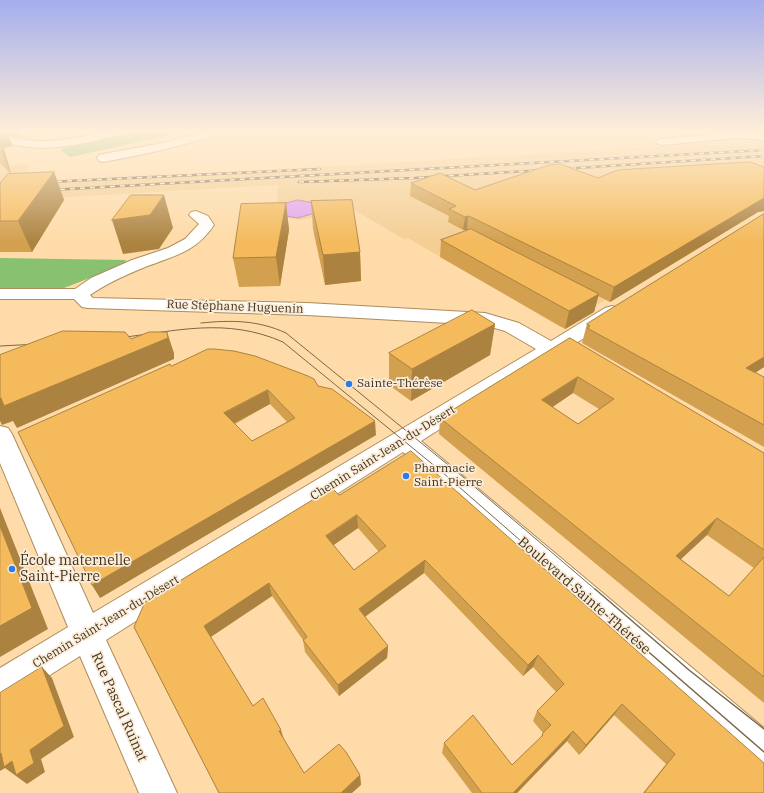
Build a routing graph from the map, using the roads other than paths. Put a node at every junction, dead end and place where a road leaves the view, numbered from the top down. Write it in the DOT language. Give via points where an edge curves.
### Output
graph roads {
  1 [pos="196,215"];
  2 [pos="0,294"];
  3 [pos="79,294"];
  4 [pos="611,307"];
  5 [pos="565,349"];
  6 [pos="6,440"];
  7 [pos="404,440"];
  8 [pos="87,634"];
  9 [pos="0,687"];
  10 [pos="764,752"];
  11 [pos="158,793"];
  1 -- 3 [label="street" via="207,225 192,242 97,282"];
  2 -- 3 [label="street"];
  3 -- 5 [label="street, Rue Stéphane Huguenin" via="88,303 307,309 485,319"];
  4 -- 5 [label="street, Chemin Saint-Jean-du-Désert"];
  5 -- 7 [label="street, Chemin Saint-Jean-du-Désert"];
  6 -- 8 [label="street, Rue Pascal Ruinat"];
  7 -- 8 [label="street, Chemin Saint-Jean-du-Désert"];
  7 -- 10 [label="street, Boulevard Sainte-Thérése"];
  8 -- 9 [label="street, Chemin Saint-Jean-du-Désert"];
  8 -- 11 [label="street, Rue Pascal Ruinat"];
}
